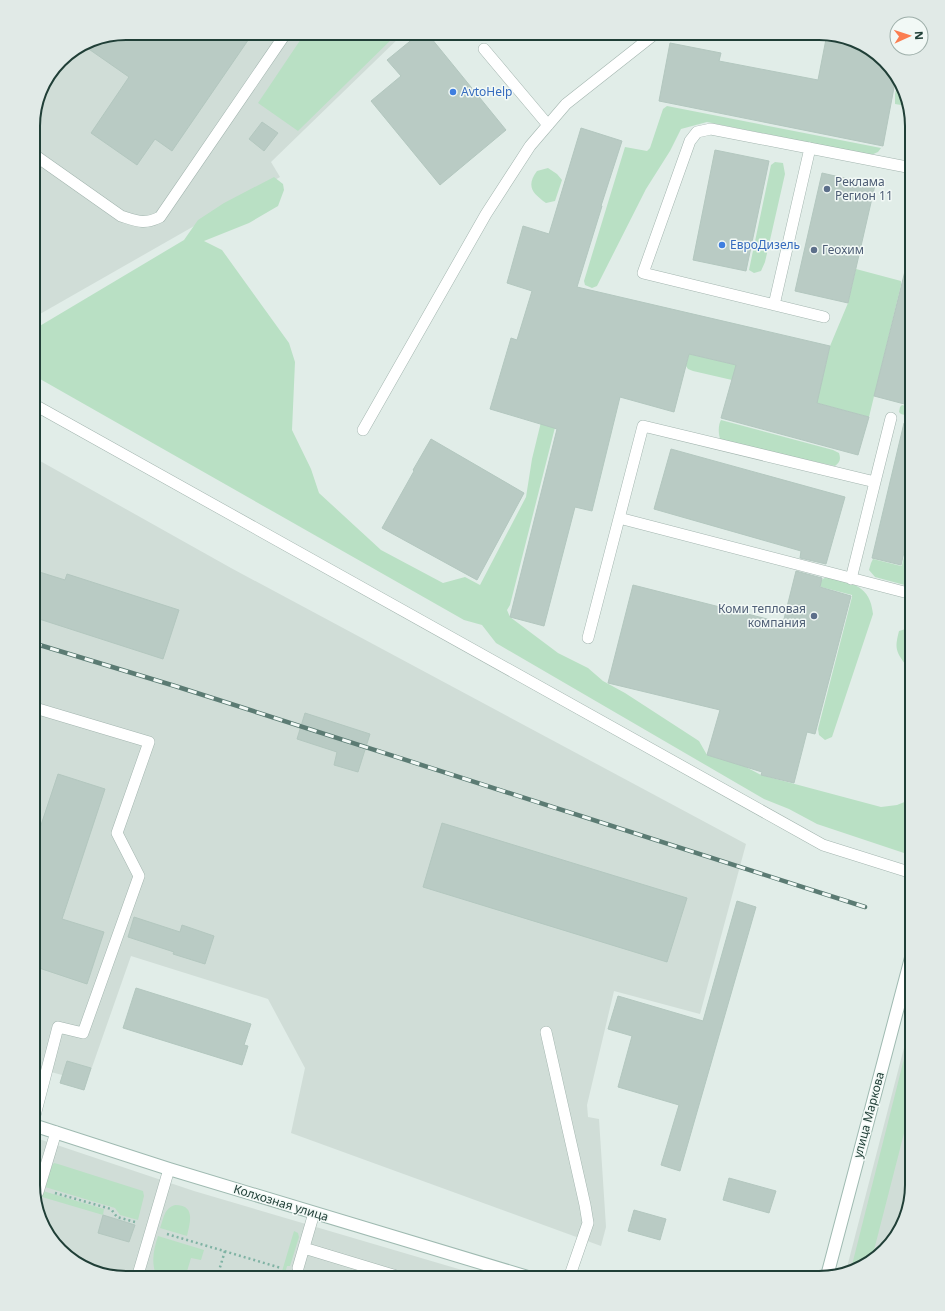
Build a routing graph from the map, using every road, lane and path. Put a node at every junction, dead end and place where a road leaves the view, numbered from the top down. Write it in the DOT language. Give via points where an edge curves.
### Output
graph roads {
  1 [pos="281,40"];
  2 [pos="647,40"];
  3 [pos="484,49"];
  4 [pos="548,126"];
  5 [pos="810,148"];
  6 [pos="40,159"];
  7 [pos="905,167"];
  8 [pos="774,305"];
  9 [pos="824,317"];
  10 [pos="40,408"];
  11 [pos="891,418"];
  12 [pos="363,430"];
  13 [pos="875,482"];
  14 [pos="619,518"];
  15 [pos="851,579"];
  16 [pos="905,592"];
  17 [pos="588,638"];
  18 [pos="40,709"];
  19 [pos="905,871"];
  20 [pos="905,982"];
  21 [pos="546,1032"];
  22 [pos="40,1097"];
  23 [pos="40,1126"];
  24 [pos="56,1132"];
  25 [pos="169,1169"];
  26 [pos="40,1184"];
  27 [pos="41,1191"];
  28 [pos="314,1213"];
  29 [pos="152,1228"];
  30 [pos="304,1248"];
  31 [pos="225,1251"];
  32 [pos="298,1268"];
  33 [pos="283,1269"];
  34 [pos="829,1270"];
  35 [pos="139,1271"];
  36 [pos="219,1271"];
  37 [pos="380,1271"];
  38 [pos="508,1271"];
  39 [pos="571,1271"];
  1 -- 6 [label="lane" via="160,217 150,222 121,216"];
  2 -- 4 [label="lane" via="566,104"];
  3 -- 4 [label="lane"];
  4 -- 12 [label="lane" via="530,146 486,214"];
  5 -- 7 [label="lane"];
  5 -- 8 [label="lane"];
  5 -- 8 [label="lane" via="711,129 697,132 690,141 643,273"];
  8 -- 9 [label="lane"];
  10 -- 19 [label="lane" via="823,845"];
  11 -- 13 [label="lane"];
  13 -- 14 [label="lane" via="644,426"];
  13 -- 15 [label="lane"];
  14 -- 15 [label="lane"];
  14 -- 17 [label="lane"];
  15 -- 16 [label="lane"];
  18 -- 22 [label="lane" via="149,742 117,833 139,876 83,1033 58,1027"];
  20 -- 34 [label="street, улица Маркова"];
  21 -- 39 [label="lane" via="588,1223"];
  23 -- 24 [label="street, Колхозная улица"];
  24 -- 25 [label="street, Колхозная улица"];
  24 -- 26 [label="lane"];
  25 -- 28 [label="street, Колхозная улица"];
  25 -- 29 [label="lane"];
  27 -- 29 [label="path" via="111,1209 117,1217"];
  28 -- 30 [label="lane"];
  28 -- 38 [label="street, Колхозная улица"];
  29 -- 31 [label="path"];
  29 -- 35 [label="lane"];
  30 -- 32 [label="lane"];
  30 -- 37 [label="lane"];
  31 -- 33 [label="path"];
  31 -- 36 [label="path"];
}
